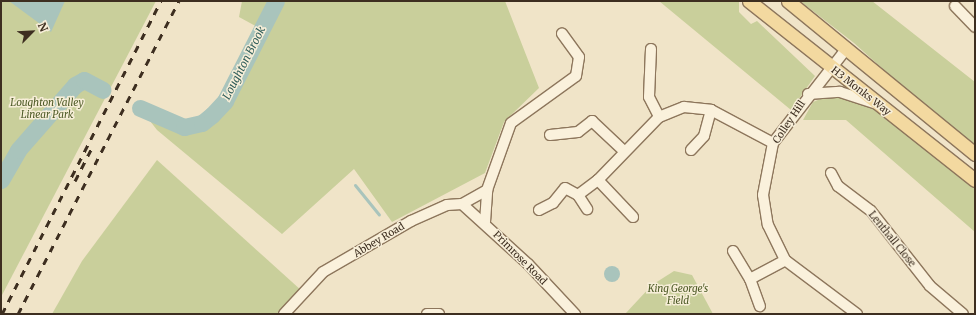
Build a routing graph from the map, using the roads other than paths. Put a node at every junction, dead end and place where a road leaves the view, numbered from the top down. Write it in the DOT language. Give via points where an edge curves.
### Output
graph roads {
  1 [pos="749,1"];
  2 [pos="788,1"];
  3 [pos="956,6"];
  4 [pos="975,27"];
  5 [pos="562,34"];
  6 [pos="847,48"];
  7 [pos="651,49"];
  8 [pos="830,67"];
  9 [pos="808,94"];
  10 [pos="880,106"];
  11 [pos="711,110"];
  12 [pos="659,117"];
  13 [pos="550,135"];
  14 [pos="773,143"];
  15 [pos="691,150"];
  16 [pos="624,151"];
  17 [pos="975,154"];
  18 [pos="831,173"];
  19 [pos="598,180"];
  20 [pos="975,180"];
  21 [pos="487,190"];
  22 [pos="578,195"];
  23 [pos="462,204"];
  24 [pos="587,209"];
  25 [pos="539,210"];
  26 [pos="632,217"];
  27 [pos="485,222"];
  28 [pos="733,251"];
  29 [pos="785,260"];
  30 [pos="750,279"];
  31 [pos="760,306"];
  32 [pos="949,310"];
  33 [pos="284,314"];
  34 [pos="427,314"];
  35 [pos="439,314"];
  36 [pos="575,314"];
  37 [pos="857,314"];
  38 [pos="963,314"];
  1 -- 8 [label="main road, H3 Monks Way"];
  2 -- 6 [label="main road"];
  3 -- 4 [label="street"];
  5 -- 21 [label="street" via="579,57 576,76 511,123"];
  6 -- 8 [label="street, Colley Hill"];
  6 -- 17 [label="main road"];
  7 -- 12 [label="street" via="649,97"];
  8 -- 9 [label="street, Colley Hill"];
  8 -- 10 [label="main road, H3 Monks Way"];
  9 -- 10 [label="street" via="840,92"];
  9 -- 14 [label="street, Colley Hill"];
  10 -- 20 [label="main road, H3 Monks Way"];
  11 -- 12 [label="street" via="684,107"];
  11 -- 14 [label="street"];
  11 -- 15 [label="street" via="704,136"];
  12 -- 16 [label="street"];
  13 -- 16 [label="street" via="578,132 592,121"];
  14 -- 29 [label="street, Colley Hill" via="763,195 768,225"];
  16 -- 19 [label="street"];
  18 -- 32 [label="street, Lenthall Close" via="838,186 871,211"];
  19 -- 22 [label="street"];
  19 -- 26 [label="street"];
  21 -- 23 [label="street, Abbey Road"];
  21 -- 27 [label="street"];
  22 -- 24 [label="street"];
  22 -- 25 [label="street" via="565,188 553,203"];
  23 -- 27 [label="street, Primrose Road"];
  23 -- 33 [label="street, Abbey Road" via="447,205 410,222 322,272"];
  27 -- 36 [label="street, Primrose Road"];
  28 -- 30 [label="street"];
  29 -- 30 [label="street"];
  29 -- 37 [label="street, Colley Hill"];
  30 -- 31 [label="street"];
  32 -- 38 [label="street, Lenthall Close"];
  34 -- 35 [label="street"];
}
